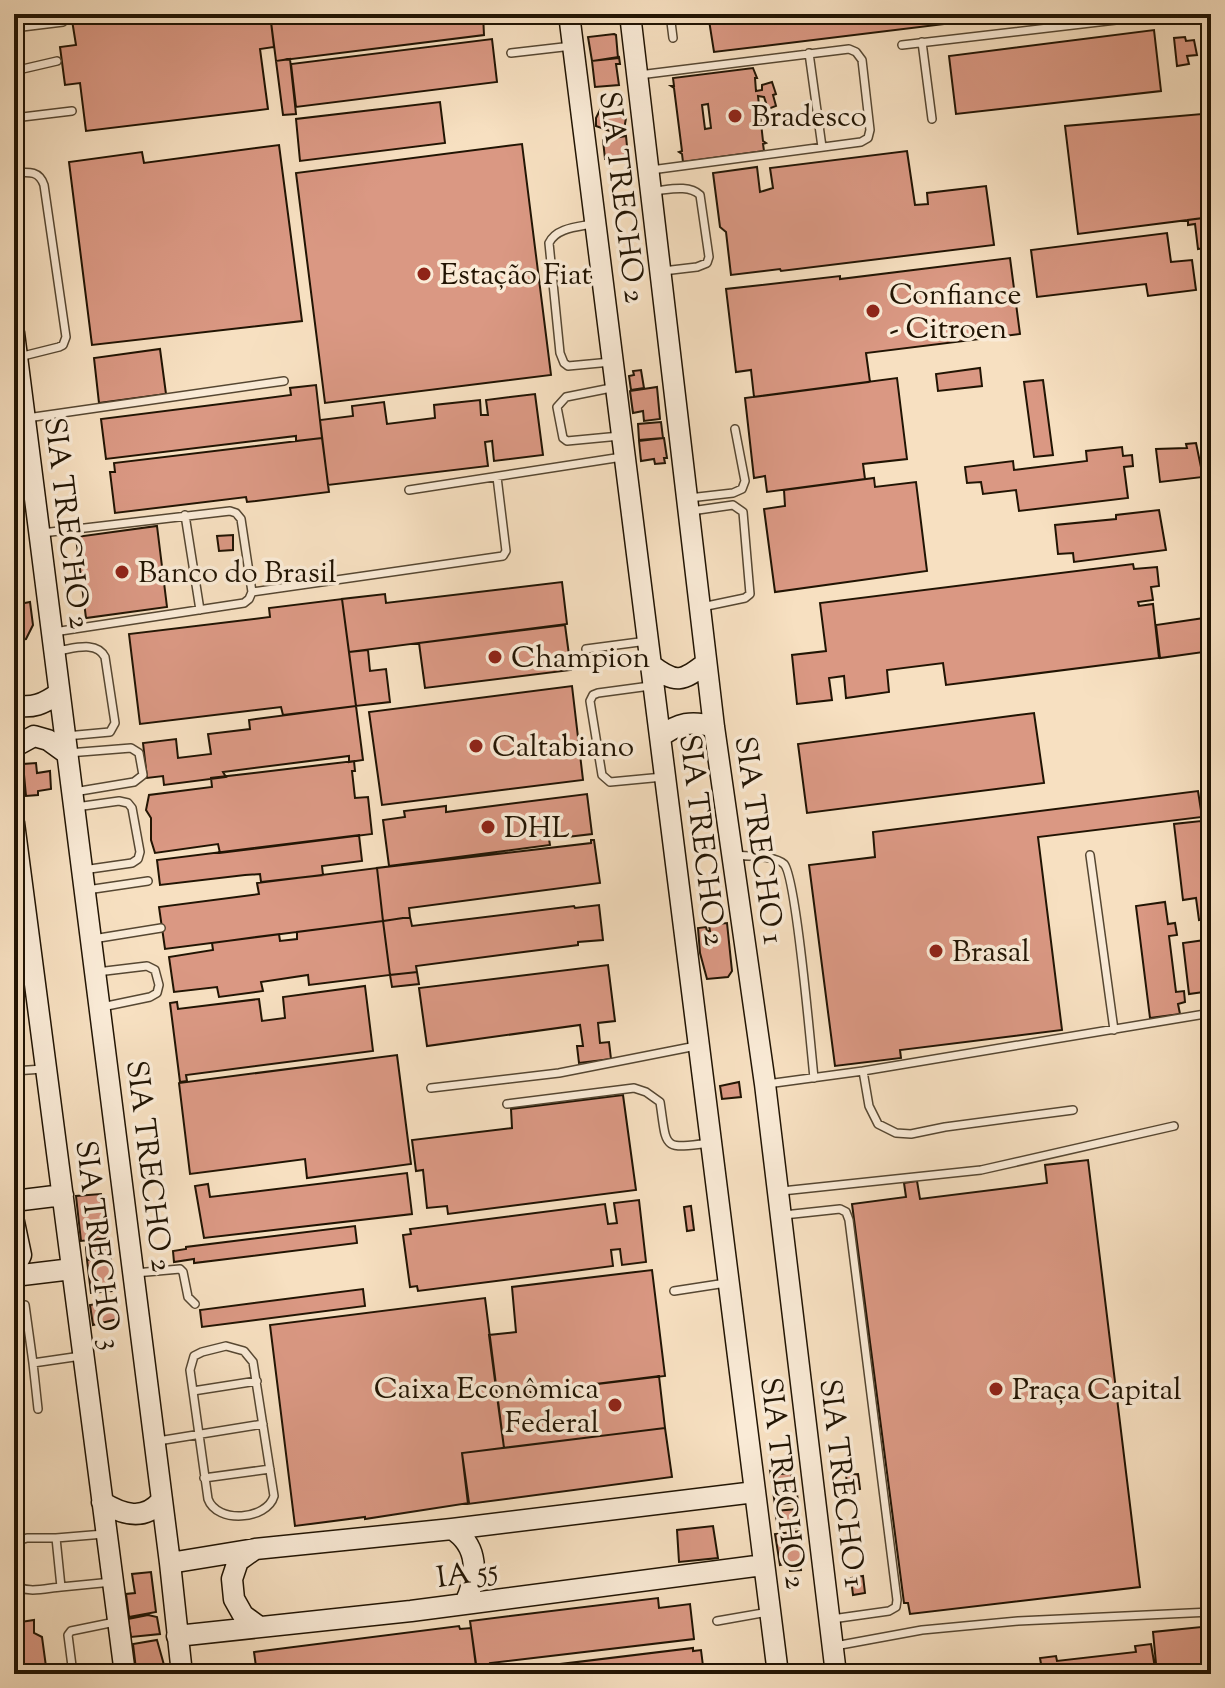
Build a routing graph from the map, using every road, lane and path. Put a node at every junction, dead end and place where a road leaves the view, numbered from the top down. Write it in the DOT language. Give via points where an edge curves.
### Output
graph roads {
  1 [pos="569,14"];
  2 [pos="630,14"];
  3 [pos="670,14"];
  4 [pos="1139,14"];
  5 [pos="63,22"];
  6 [pos="14,28"];
  7 [pos="673,38"];
  8 [pos="922,42"];
  9 [pos="902,45"];
  10 [pos="573,46"];
  11 [pos="511,53"];
  12 [pos="809,53"];
  13 [pos="57,61"];
  14 [pos="14,71"];
  15 [pos="637,75"];
  16 [pos="72,111"];
  17 [pos="14,118"];
  18 [pos="932,119"];
  19 [pos="822,147"];
  20 [pos="14,173"];
  21 [pos="650,181"];
  22 [pos="596,223"];
  23 [pos="661,271"];
  24 [pos="14,333"];
  25 [pos="17,357"];
  26 [pos="613,362"];
  27 [pos="284,381"];
  28 [pos="616,387"];
  29 [pos="25,419"];
  30 [pos="735,429"];
  31 [pos="623,446"];
  32 [pos="497,477"];
  33 [pos="409,490"];
  34 [pos="688,505"];
  35 [pos="185,515"];
  36 [pos="39,533"];
  37 [pos="252,592"];
  38 [pos="700,607"];
  39 [pos="200,610"];
  40 [pos="648,641"];
  41 [pos="53,642"];
  42 [pos="586,649"];
  43 [pos="706,663"];
  44 [pos="652,675"];
  45 [pos="59,693"];
  46 [pos="14,705"];
  47 [pos="714,727"];
  48 [pos="660,737"];
  49 [pos="65,745"];
  50 [pos="14,747"];
  51 [pos="665,777"];
  52 [pos="72,800"];
  53 [pos="14,823"];
  54 [pos="16,846"];
  55 [pos="732,855"];
  56 [pos="1090,855"];
  57 [pos="83,880"];
  58 [pos="148,881"];
  59 [pos="18,886"];
  60 [pos="161,928"];
  61 [pos="90,939"];
  62 [pos="95,973"];
  63 [pos="24,978"];
  64 [pos="99,1008"];
  65 [pos="1211,1013"];
  66 [pos="1114,1030"];
  67 [pos="698,1046"];
  68 [pos="45,1069"];
  69 [pos="14,1071"];
  70 [pos="863,1071"];
  71 [pos="814,1078"];
  72 [pos="765,1084"];
  73 [pos="431,1088"];
  74 [pos="507,1104"];
  75 [pos="1073,1110"];
  76 [pos="1174,1126"];
  77 [pos="710,1143"];
  78 [pos="778,1192"];
  79 [pos="63,1195"];
  80 [pos="14,1201"];
  81 [pos="780,1215"];
  82 [pos="14,1222"];
  83 [pos="14,1269"];
  84 [pos="72,1269"];
  85 [pos="133,1273"];
  86 [pos="14,1276"];
  87 [pos="728,1282"];
  88 [pos="674,1291"];
  89 [pos="195,1304"];
  90 [pos="25,1305"];
  91 [pos="83,1356"];
  92 [pos="33,1363"];
  93 [pos="257,1381"];
  94 [pos="193,1391"];
  95 [pos="38,1409"];
  96 [pos="263,1424"];
  97 [pos="199,1436"];
  98 [pos="154,1442"];
  99 [pos="270,1469"];
  100 [pos="204,1478"];
  101 [pos="755,1492"];
  102 [pos="161,1501"];
  103 [pos="102,1502"];
  104 [pos="452,1529"];
  105 [pos="106,1534"];
  106 [pos="56,1538"];
  107 [pos="14,1542"];
  108 [pos="255,1549"];
  109 [pos="170,1563"];
  110 [pos="764,1565"];
  111 [pos="112,1582"];
  112 [pos="14,1583"];
  113 [pos="61,1587"];
  114 [pos="465,1603"];
  115 [pos="770,1612"];
  116 [pos="1211,1612"];
  117 [pos="830,1619"];
  118 [pos="117,1621"];
  119 [pos="717,1621"];
  120 [pos="258,1626"];
  121 [pos="177,1636"];
  122 [pos="833,1646"];
  123 [pos="73,1674"];
  124 [pos="125,1674"];
  125 [pos="182,1674"];
  126 [pos="778,1674"];
  127 [pos="836,1674"];
  1 -- 10 [label="main road, SIA TRECHO 2"];
  2 -- 15 [label="main road, SIA TRECHO 1"];
  3 -- 7 [label="lane"];
  4 -- 8 [label="lane"];
  5 -- 6 [label="lane"];
  8 -- 9 [label="lane"];
  8 -- 18 [label="lane"];
  10 -- 11 [label="lane"];
  10 -- 22 [label="main road, SIA TRECHO 2"];
  12 -- 15 [label="lane"];
  12 -- 19 [label="lane"];
  12 -- 19 [label="lane" via="849,49 862,60 868,138"];
  13 -- 14 [label="lane"];
  15 -- 21 [label="main road, SIA TRECHO 1"];
  16 -- 17 [label="lane"];
  19 -- 21 [label="lane"];
  20 -- 25 [label="lane" via="34,172 44,185 66,337 59,347"];
  21 -- 23 [label="main road, SIA TRECHO 1"];
  21 -- 23 [label="lane" via="694,189 700,195 709,257 697,267"];
  22 -- 26 [label="main road, SIA TRECHO 2"];
  22 -- 26 [label="lane" via="559,232 549,243 560,353 568,366"];
  23 -- 34 [label="main road, SIA TRECHO 1"];
  24 -- 25 [label="main road, SIA TRECHO 2"];
  25 -- 29 [label="main road, SIA TRECHO 2"];
  26 -- 28 [label="main road, SIA TRECHO 2"];
  27 -- 29 [label="lane"];
  28 -- 31 [label="main road, SIA TRECHO 2"];
  28 -- 31 [label="lane" via="566,397 557,407 567,441"];
  29 -- 36 [label="main road, SIA TRECHO 2"];
  30 -- 34 [label="lane" via="742,489"];
  31 -- 32 [label="lane"];
  31 -- 40 [label="main road, SIA TRECHO 2"];
  32 -- 33 [label="lane"];
  32 -- 37 [label="lane" via="503,556"];
  34 -- 38 [label="main road, SIA TRECHO 1"];
  34 -- 38 [label="lane" via="733,505 743,512 750,594"];
  35 -- 36 [label="lane"];
  35 -- 37 [label="lane" via="236,513"];
  35 -- 39 [label="lane"];
  36 -- 41 [label="main road, SIA TRECHO 2"];
  37 -- 39 [label="lane" via="244,603"];
  38 -- 43 [label="main road, SIA TRECHO 1"];
  39 -- 41 [label="lane"];
  40 -- 42 [label="lane"];
  40 -- 44 [label="main road, SIA TRECHO 2"];
  41 -- 45 [label="main road, SIA TRECHO 2"];
  41 -- 49 [label="lane" via="101,649 115,723 110,732"];
  43 -- 44 [label="main road" via="681,680"];
  43 -- 47 [label="main road, SIA TRECHO 1"];
  44 -- 48 [label="main road, SIA TRECHO 2"];
  44 -- 51 [label="lane" via="593,695 590,701 605,779"];
  45 -- 46 [label="main road" via="30,708"];
  45 -- 49 [label="main road, SIA TRECHO 2"];
  47 -- 48 [label="main road" via="687,722"];
  47 -- 55 [label="main road, SIA TRECHO 1"];
  48 -- 51 [label="main road, SIA TRECHO 2"];
  49 -- 50 [label="main road" via="34,736"];
  49 -- 52 [label="main road, SIA TRECHO 2"];
  49 -- 52 [label="lane" via="131,748 139,753 143,775"];
  51 -- 67 [label="main road, SIA TRECHO 2"];
  52 -- 57 [label="main road, SIA TRECHO 2"];
  52 -- 57 [label="lane" via="128,803 140,852 132,863"];
  53 -- 54 [label="main road, SIA TRECHO 3"];
  54 -- 59 [label="main road, SIA TRECHO 3"];
  55 -- 71 [label="lane" via="778,861 787,869"];
  55 -- 72 [label="main road, SIA TRECHO 1"];
  56 -- 66 [label="lane"];
  57 -- 58 [label="lane"];
  57 -- 61 [label="main road, SIA TRECHO 2"];
  59 -- 63 [label="main road, SIA TRECHO 3"];
  60 -- 61 [label="lane"];
  61 -- 62 [label="main road, SIA TRECHO 2"];
  62 -- 64 [label="main road, SIA TRECHO 2"];
  62 -- 64 [label="lane" via="147,966 155,970 159,985 150,997"];
  63 -- 68 [label="main road, SIA TRECHO 3"];
  64 -- 85 [label="main road, SIA TRECHO 2"];
  65 -- 66 [label="lane"];
  66 -- 70 [label="lane"];
  67 -- 73 [label="lane" via="559,1073"];
  67 -- 77 [label="main road, SIA TRECHO 2"];
  68 -- 69 [label="lane"];
  68 -- 79 [label="main road, SIA TRECHO 3"];
  70 -- 71 [label="lane"];
  70 -- 75 [label="lane" via="878,1124 896,1133"];
  71 -- 72 [label="lane"];
  72 -- 78 [label="main road, SIA TRECHO 1"];
  74 -- 77 [label="lane" via="634,1088 660,1102 670,1146"];
  76 -- 78 [label="lane" via="981,1170"];
  77 -- 87 [label="main road, SIA TRECHO 2"];
  78 -- 81 [label="main road, SIA TRECHO 1"];
  79 -- 80 [label="main road"];
  79 -- 84 [label="main road, SIA TRECHO 3"];
  81 -- 117 [label="main road, SIA TRECHO 1"];
  81 -- 117 [label="lane" via="840,1209 849,1220 897,1600 889,1611"];
  82 -- 83 [label="main road" via="21,1255"];
  84 -- 86 [label="main road"];
  84 -- 91 [label="main road, SIA TRECHO 3"];
  85 -- 89 [label="lane" via="180,1269"];
  85 -- 98 [label="main road, SIA TRECHO 2"];
  87 -- 88 [label="lane"];
  87 -- 101 [label="main road, SIA TRECHO 2"];
  90 -- 92 [label="lane"];
  91 -- 92 [label="lane"];
  91 -- 103 [label="main road, SIA TRECHO 3"];
  92 -- 95 [label="lane"];
  93 -- 94 [label="lane"];
  93 -- 94 [label="lane" via="244,1351 218,1347 194,1356"];
  93 -- 96 [label="lane"];
  94 -- 97 [label="lane"];
  96 -- 97 [label="lane"];
  96 -- 99 [label="lane"];
  97 -- 98 [label="lane"];
  97 -- 100 [label="lane"];
  98 -- 102 [label="main road, SIA TRECHO 2"];
  99 -- 100 [label="lane"];
  99 -- 100 [label="lane" via="272,1503 265,1510 233,1516 211,1508"];
  101 -- 104 [label="main road, IA 55"];
  101 -- 110 [label="main road, SIA TRECHO 2"];
  102 -- 103 [label="main road" via="148,1513 136,1515"];
  102 -- 109 [label="main road, SIA TRECHO 2"];
  103 -- 105 [label="main road, SIA TRECHO 3"];
  104 -- 108 [label="main road, IA 55"];
  104 -- 114 [label="main road" via="464,1537 474,1559"];
  105 -- 106 [label="lane"];
  105 -- 111 [label="main road, SIA TRECHO 3"];
  106 -- 107 [label="lane"];
  106 -- 113 [label="lane"];
  108 -- 109 [label="main road, IA 55"];
  108 -- 120 [label="main road" via="238,1561 232,1579 234,1599"];
  109 -- 121 [label="main road, SIA TRECHO 2"];
  110 -- 114 [label="main road, IA 55"];
  110 -- 115 [label="main road, SIA TRECHO 2"];
  111 -- 113 [label="lane"];
  111 -- 118 [label="main road, SIA TRECHO 3"];
  112 -- 113 [label="lane" via="27,1590"];
  114 -- 120 [label="main road, IA 55"];
  115 -- 119 [label="lane"];
  115 -- 126 [label="main road, SIA TRECHO 2"];
  116 -- 122 [label="lane" via="1018,1621"];
  117 -- 122 [label="main road, SIA TRECHO 1"];
  118 -- 123 [label="lane" via="71,1631"];
  118 -- 124 [label="main road, SIA TRECHO 3"];
  120 -- 121 [label="main road, IA 55"];
  121 -- 125 [label="main road, SIA TRECHO 2"];
  122 -- 127 [label="main road, SIA TRECHO 1"];
}
